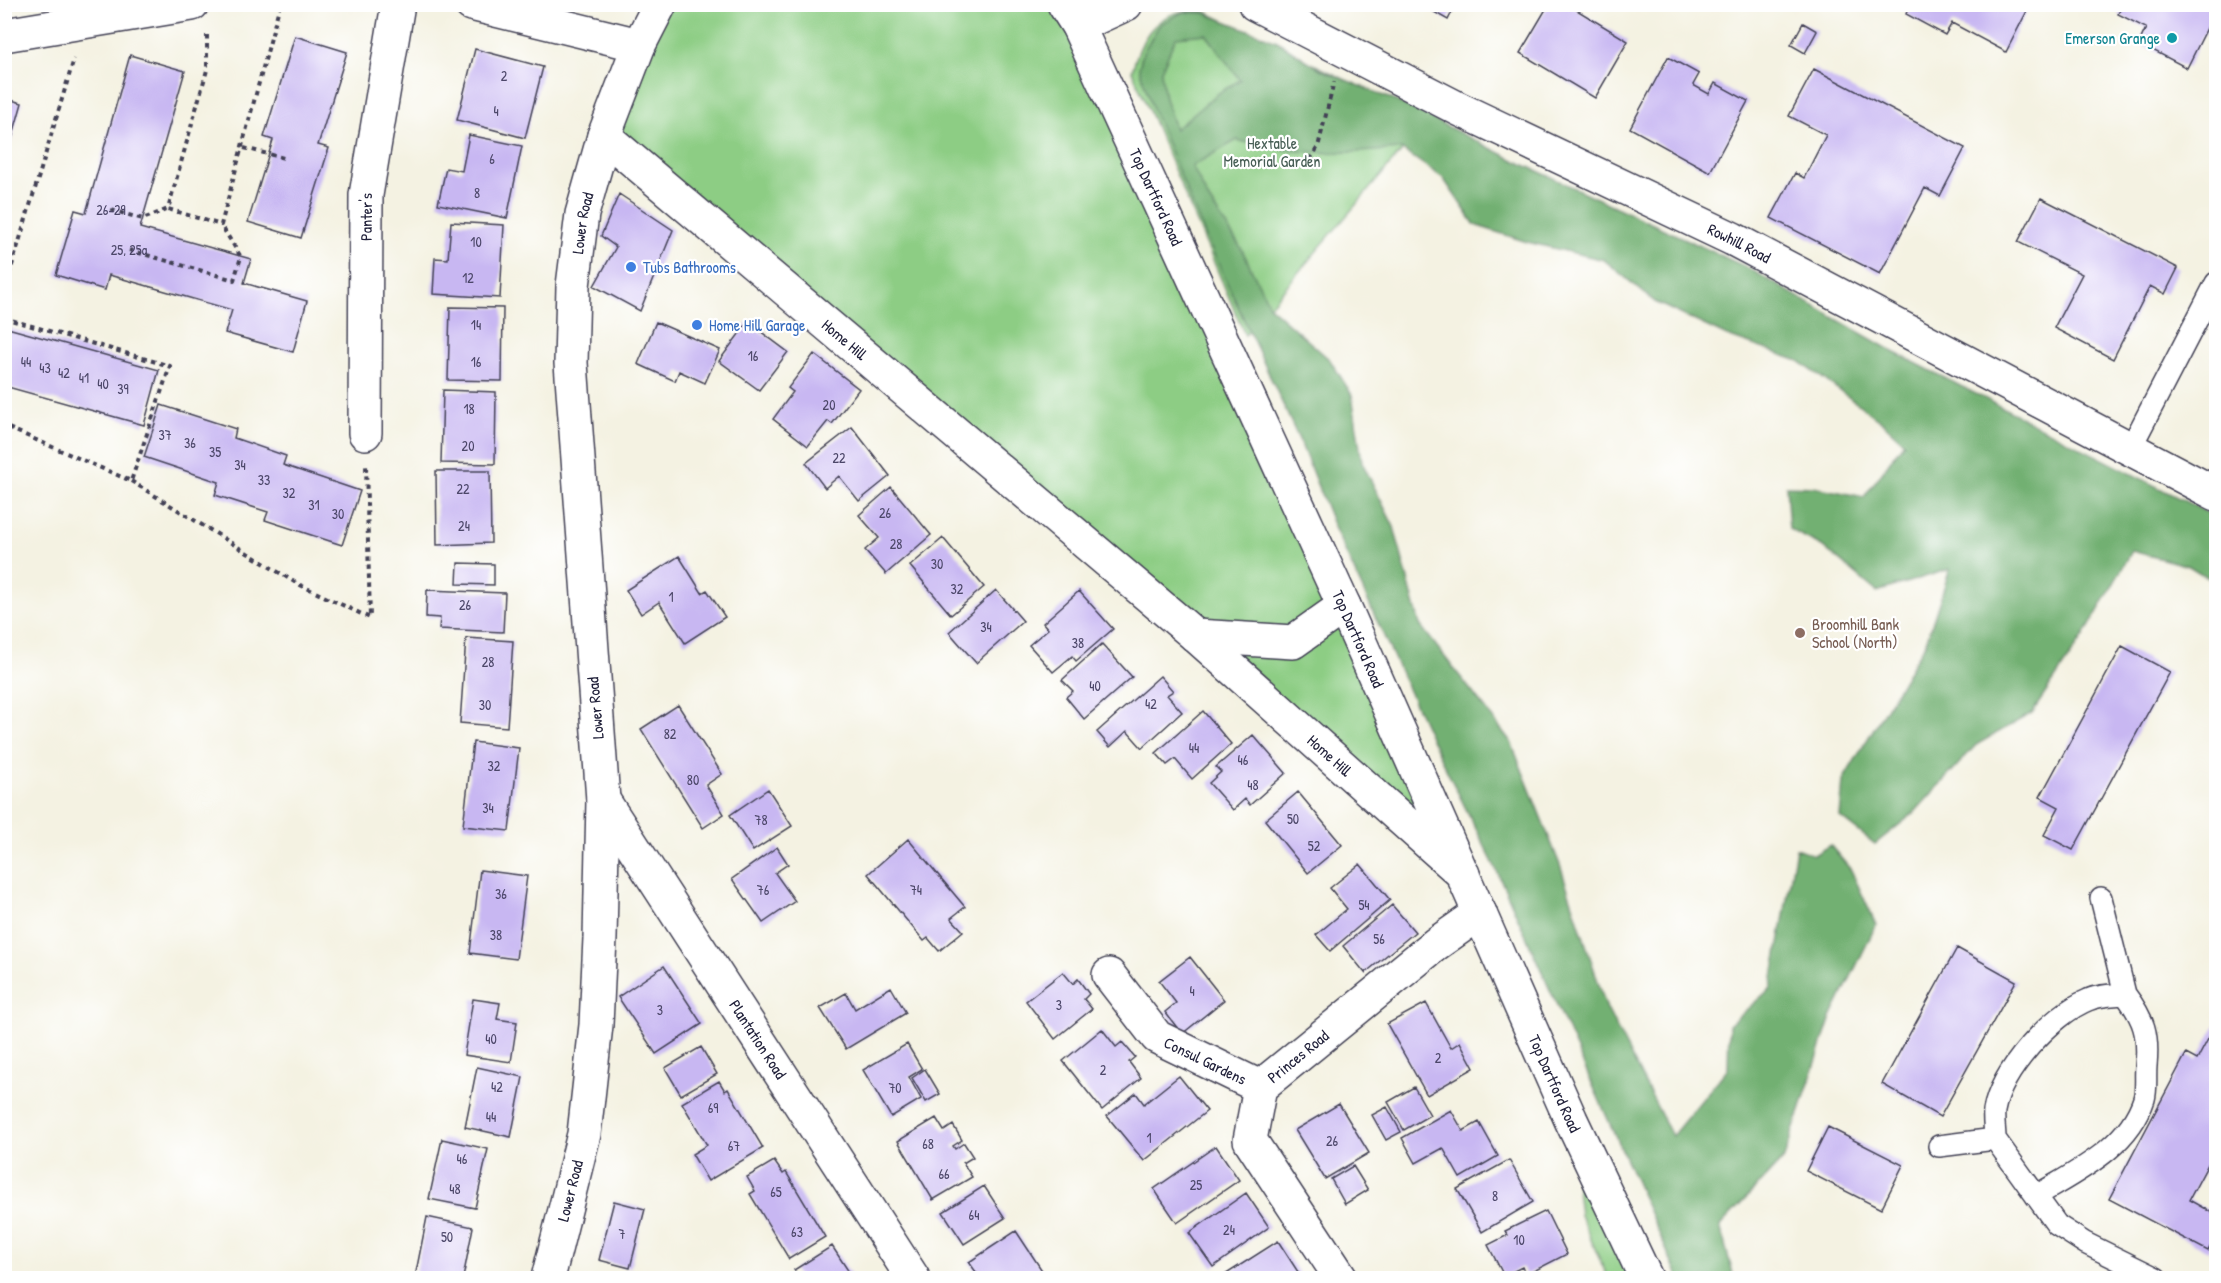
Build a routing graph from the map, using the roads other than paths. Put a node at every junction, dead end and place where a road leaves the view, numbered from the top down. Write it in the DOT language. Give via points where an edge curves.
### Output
graph roads {
  1 [pos="398,4"];
  2 [pos="471,4"];
  3 [pos="660,4"];
  4 [pos="1126,4"];
  5 [pos="1255,4"];
  6 [pos="200,15"];
  7 [pos="1071,15"];
  8 [pos="4,35"];
  9 [pos="639,45"];
  10 [pos="604,136"];
  11 [pos="2217,283"];
  12 [pos="365,433"];
  13 [pos="2130,449"];
  14 [pos="2217,494"];
  15 [pos="1344,606"];
  16 [pos="1196,636"];
  17 [pos="603,800"];
  18 [pos="1464,874"];
  19 [pos="2101,898"];
  20 [pos="1480,913"];
  21 [pos="1108,975"];
  22 [pos="2125,994"];
  23 [pos="1260,1087"];
  24 [pos="1995,1139"];
  25 [pos="1939,1146"];
  26 [pos="2036,1196"];
  27 [pos="549,1278"];
  28 [pos="914,1278"];
  29 [pos="1341,1278"];
  30 [pos="1646,1278"];
  31 [pos="2156,1278"];
  1 -- 12 [label="street, Panter's" via="366,195"];
  2 -- 9 [label="street"];
  3 -- 9 [label="street"];
  4 -- 7 [label="street"];
  5 -- 13 [label="street, Rowhill Road" via="1459,109 1733,239"];
  6 -- 8 [label="street" via="86,21"];
  7 -- 15 [label="street, Top Dartford Road"];
  9 -- 10 [label="street"];
  10 -- 16 [label="street, Home Hill"];
  10 -- 17 [label="street, Lower Road" via="582,214 573,286 571,363"];
  11 -- 13 [label="lane"];
  13 -- 14 [label="street, Rowhill Road"];
  15 -- 16 [label="street" via="1293,642"];
  15 -- 18 [label="street, Top Dartford Road"];
  16 -- 18 [label="street, Home Hill"];
  17 -- 27 [label="street, Lower Road" via="596,1025 584,1134"];
  17 -- 28 [label="street, Plantation Road"];
  18 -- 20 [label="street, Top Dartford Road"];
  19 -- 22 [label="lane"];
  20 -- 23 [label="street, Princes Road"];
  20 -- 30 [label="street, Top Dartford Road"];
  21 -- 23 [label="street, Consul Gardens" via="1157,1037"];
  22 -- 24 [label="lane" via="2088,999 2052,1024 2027,1048 2004,1081 1994,1111"];
  22 -- 26 [label="lane" via="2141,1015 2147,1050 2144,1098 2126,1132 2097,1160"];
  23 -- 29 [label="street, Princes Road" via="1250,1140"];
  24 -- 25 [label="lane"];
  24 -- 26 [label="lane"];
  26 -- 31 [label="lane" via="2057,1225"];
}
